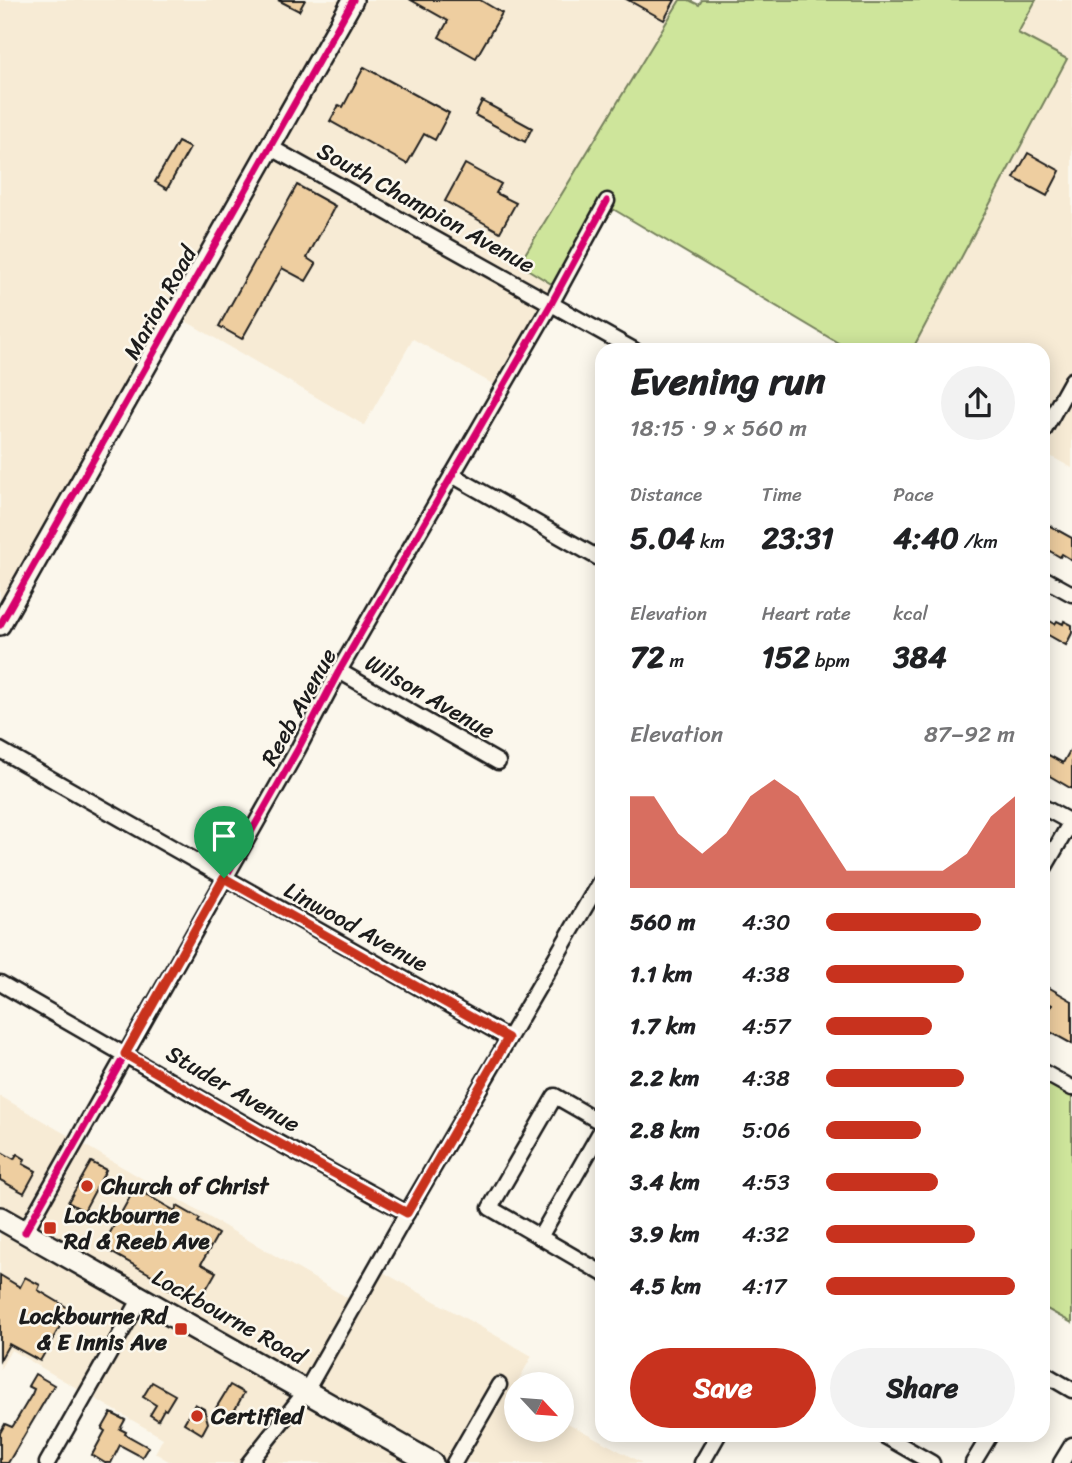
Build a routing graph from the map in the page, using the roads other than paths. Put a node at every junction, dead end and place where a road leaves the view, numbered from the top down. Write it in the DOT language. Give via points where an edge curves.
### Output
graph roads {
  1 [pos="353,0"];
  2 [pos="270,147"];
  3 [pos="607,201"];
  4 [pos="551,304"];
  5 [pos="621,343"];
  6 [pos="1072,380"];
  7 [pos="1050,419"];
  8 [pos="452,475"];
  9 [pos="595,555"];
  10 [pos="1050,582"];
  11 [pos="1072,594"];
  12 [pos="0,625"];
  13 [pos="339,671"];
  14 [pos="0,750"];
  15 [pos="498,762"];
  16 [pos="1050,810"];
  17 [pos="1072,821"];
  18 [pos="1050,858"];
  19 [pos="224,878"];
  20 [pos="595,890"];
  21 [pos="0,983"];
  22 [pos="508,1038"];
  23 [pos="125,1054"];
  24 [pos="1050,1076"];
  25 [pos="1072,1088"];
  26 [pos="595,1119"];
  27 [pos="595,1141"];
  28 [pos="407,1213"];
  29 [pos="0,1218"];
  30 [pos="25,1232"];
  31 [pos="540,1237"];
  32 [pos="595,1269"];
  33 [pos="141,1298"];
  34 [pos="1050,1377"];
  35 [pos="499,1385"];
  36 [pos="1072,1390"];
  37 [pos="306,1391"];
  38 [pos="714,1442"];
  39 [pos="900,1442"];
  40 [pos="986,1442"];
  41 [pos="1072,1445"];
  42 [pos="47,1463"];
  43 [pos="249,1463"];
  44 [pos="432,1463"];
  45 [pos="454,1463"];
  46 [pos="702,1463"];
  47 [pos="932,1463"];
  48 [pos="973,1463"];
  49 [pos="1062,1463"];
  1 -- 2 [label="street, Marion Road"];
  2 -- 4 [label="street, South Champion Avenue"];
  2 -- 12 [label="street, Marion Road"];
  3 -- 4 [label="street, Reeb Avenue"];
  4 -- 5 [label="street, South Champion Avenue"];
  4 -- 8 [label="street, Reeb Avenue"];
  6 -- 7 [label="street"];
  8 -- 9 [label="street"];
  8 -- 13 [label="street, Reeb Avenue"];
  10 -- 11 [label="street"];
  13 -- 15 [label="street, Wilson Avenue"];
  13 -- 19 [label="street, Reeb Avenue"];
  14 -- 19 [label="street, Linwood Avenue"];
  16 -- 17 [label="street"];
  17 -- 18 [label="street"];
  19 -- 22 [label="street, Linwood Avenue"];
  19 -- 23 [label="street, Reeb Avenue"];
  20 -- 22 [label="street"];
  21 -- 23 [label="street, Studer Avenue"];
  22 -- 28 [label="street"];
  23 -- 28 [label="street, Studer Avenue"];
  23 -- 30 [label="street, Reeb Avenue"];
  24 -- 25 [label="street"];
  26 -- 31 [label="street" via="555,1096 490,1208"];
  27 -- 31 [label="street"];
  28 -- 37 [label="street"];
  29 -- 30 [label="main road, Lockbourne Road"];
  30 -- 33 [label="main road, Lockbourne Road"];
  31 -- 32 [label="street"];
  33 -- 37 [label="main road, Lockbourne Road"];
  33 -- 42 [label="street"];
  34 -- 36 [label="street"];
  35 -- 45 [label="street"];
  37 -- 43 [label="street"];
  37 -- 44 [label="main road, Lockbourne Road"];
  38 -- 46 [label="street"];
  39 -- 47 [label="street"];
  40 -- 48 [label="street"];
  41 -- 49 [label="street"];
}
